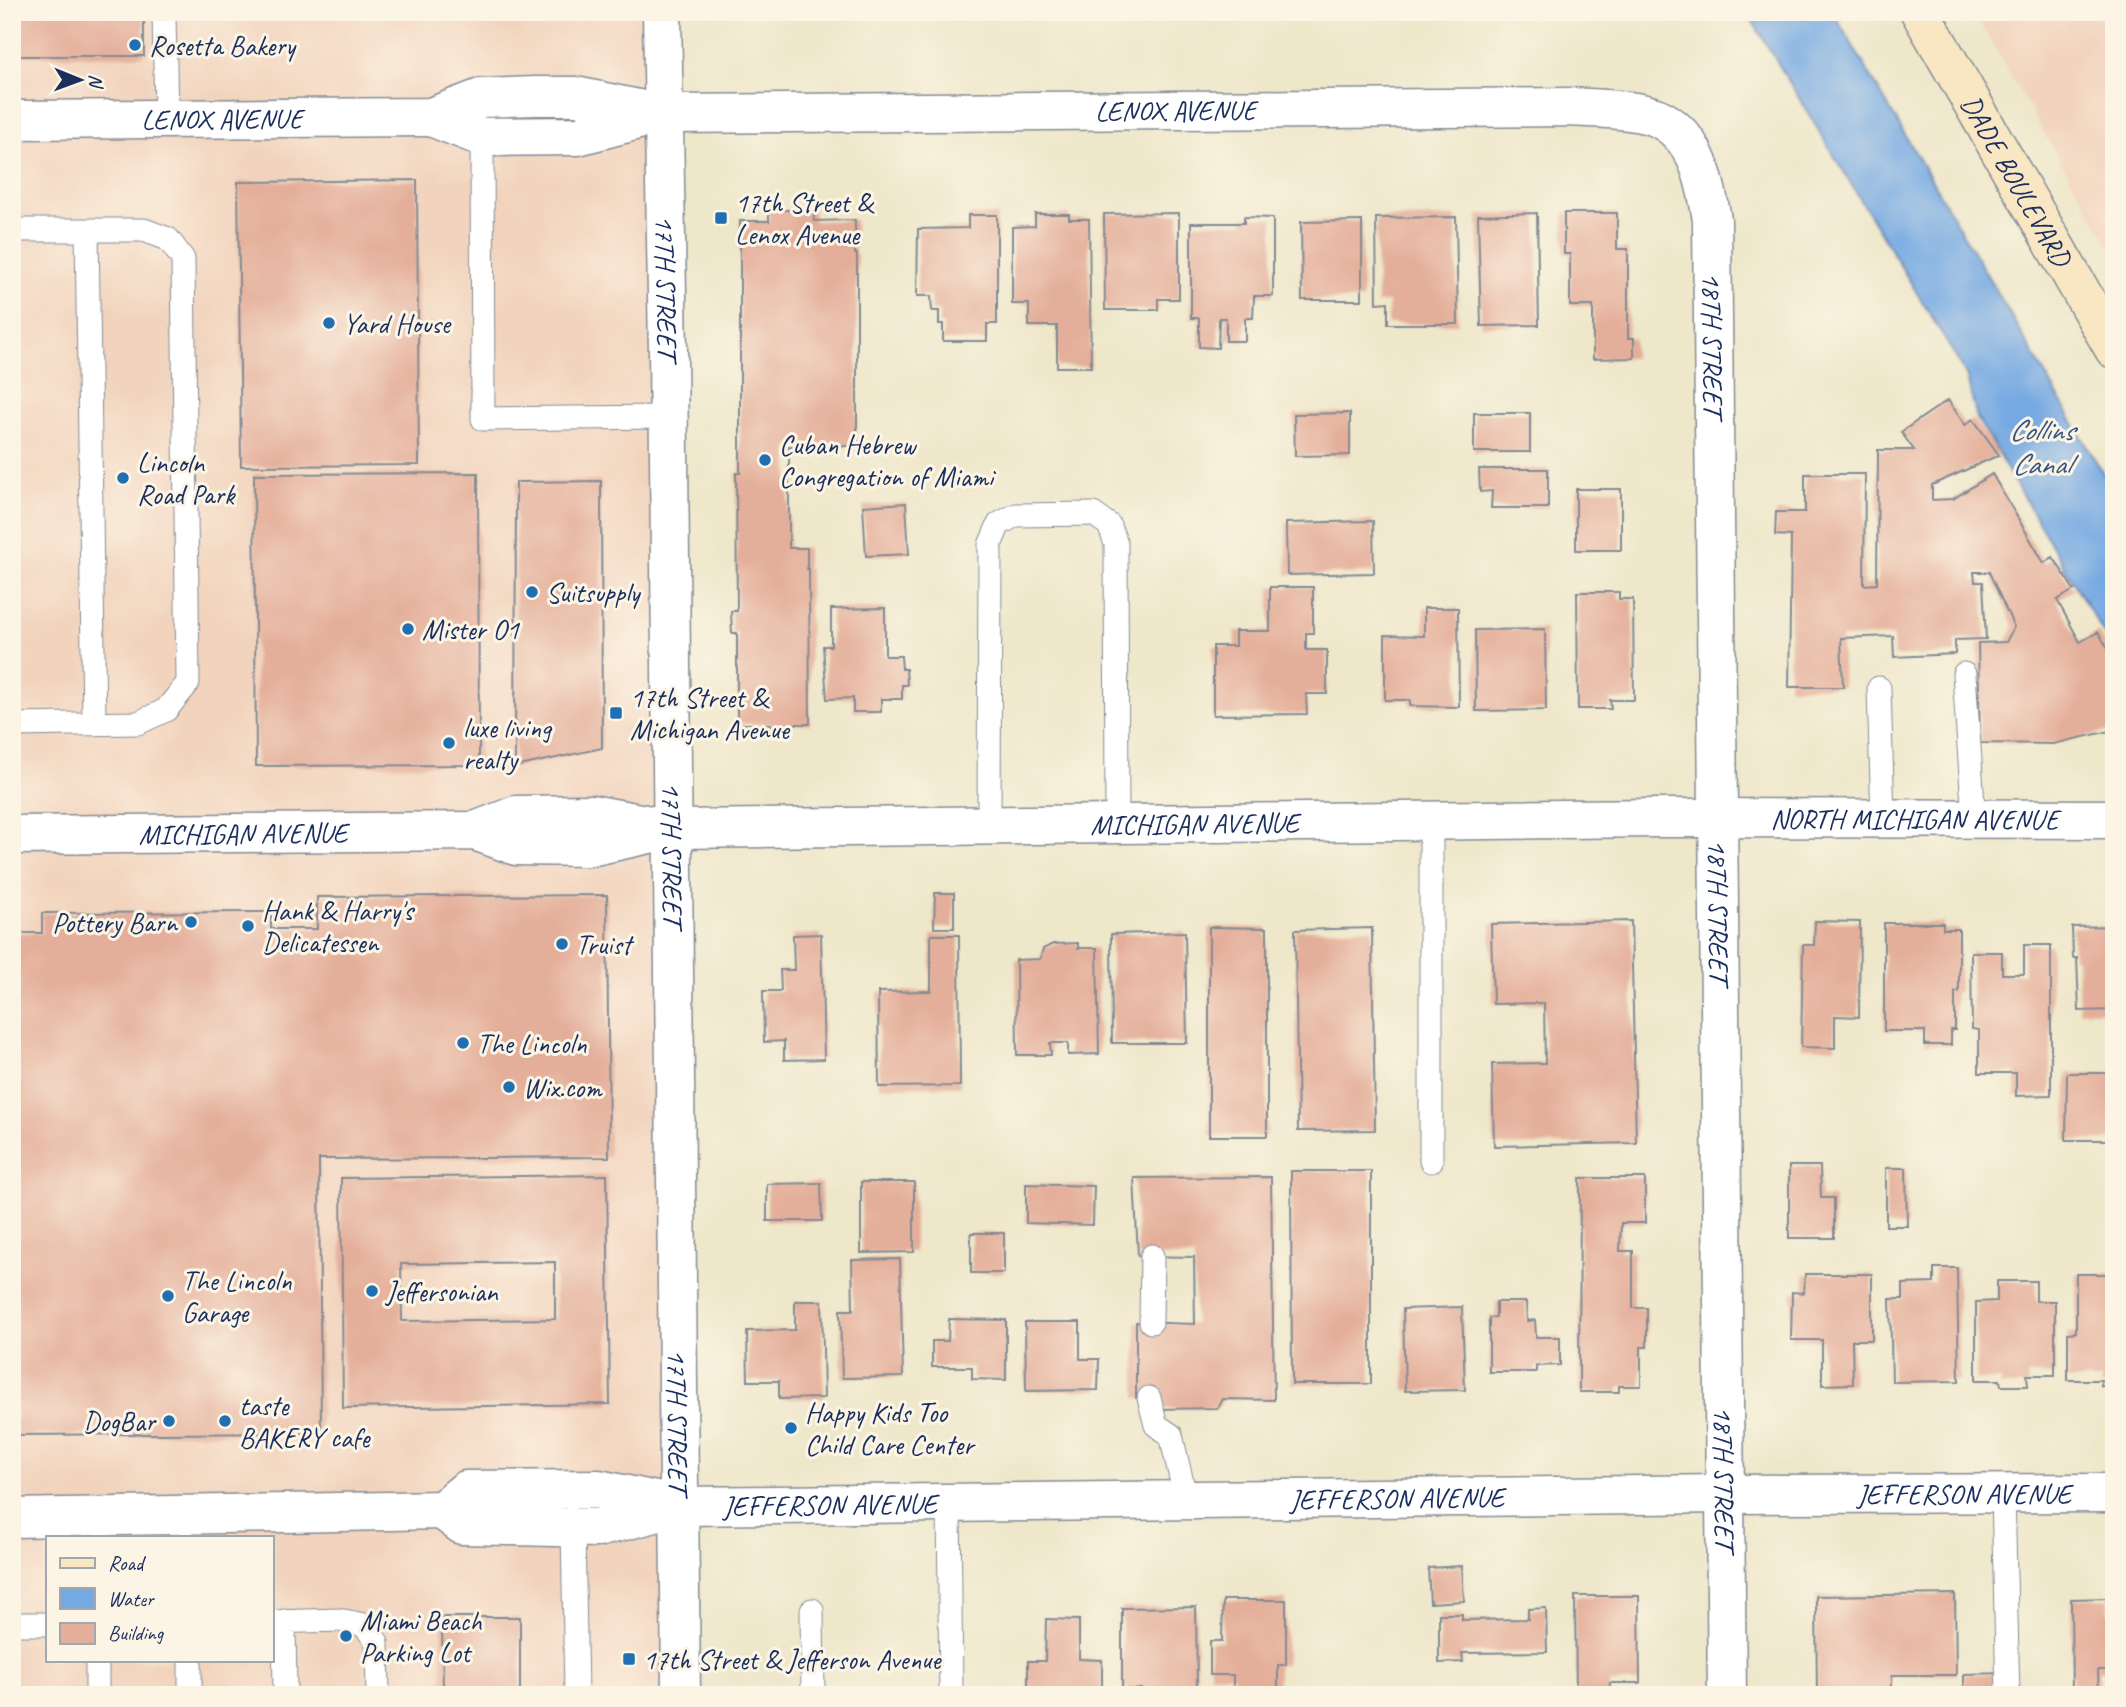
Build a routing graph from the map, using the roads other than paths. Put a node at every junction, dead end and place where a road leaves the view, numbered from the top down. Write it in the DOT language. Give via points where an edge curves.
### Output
graph roads {
  1 [pos="164,12"];
  2 [pos="662,12"];
  3 [pos="1920,12"];
  4 [pos="663,114"];
  5 [pos="431,117"];
  6 [pos="166,119"];
  7 [pos="12,120"];
  8 [pos="1681,134"];
  9 [pos="482,137"];
  10 [pos="12,230"];
  11 [pos="88,230"];
  12 [pos="2114,349"];
  13 [pos="667,417"];
  14 [pos="1964,674"];
  15 [pos="1879,688"];
  16 [pos="94,724"];
  17 [pos="12,725"];
  18 [pos="1717,817"];
  19 [pos="1882,818"];
  20 [pos="1975,819"];
  21 [pos="2114,819"];
  22 [pos="1431,820"];
  23 [pos="1117,823"];
  24 [pos="989,825"];
  25 [pos="672,829"];
  26 [pos="12,835"];
  27 [pos="1431,1161"];
  28 [pos="1152,1256"];
  29 [pos="1151,1322"];
  30 [pos="1149,1398"];
  31 [pos="2114,1493"];
  32 [pos="1724,1494"];
  33 [pos="2003,1494"];
  34 [pos="1186,1500"];
  35 [pos="949,1503"];
  36 [pos="680,1506"];
  37 [pos="442,1510"];
  38 [pos="12,1518"];
  39 [pos="573,1528"];
  40 [pos="812,1610"];
  41 [pos="278,1621"];
  42 [pos="12,1624"];
  43 [pos="46,1624"];
  44 [pos="97,1662"];
  45 [pos="190,1662"];
  46 [pos="97,1695"];
  47 [pos="190,1695"];
  48 [pos="285,1695"];
  49 [pos="378,1695"];
  50 [pos="576,1695"];
  51 [pos="681,1695"];
  52 [pos="813,1695"];
  53 [pos="951,1695"];
  54 [pos="1727,1695"];
  55 [pos="2008,1695"];
  1 -- 6 [label="lane"];
  2 -- 4 [label="street, 17TH STREET"];
  3 -- 12 [label="main road, DADE BOULEVARD"];
  4 -- 5 [label="street, LENOX AVENUE" via="576,96 537,96 481,98"];
  4 -- 8 [label="street, LENOX AVENUE" via="1570,107 1661,119"];
  4 -- 9 [label="street, LENOX AVENUE" via="578,136"];
  4 -- 13 [label="street, 17TH STREET"];
  5 -- 6 [label="street, LENOX AVENUE"];
  5 -- 9 [label="street, LENOX AVENUE"];
  6 -- 7 [label="street, LENOX AVENUE"];
  8 -- 18 [label="street, 18TH STREET" via="1699,164 1712,220"];
  9 -- 13 [label="lane" via="483,419"];
  10 -- 11 [label="lane"];
  11 -- 16 [label="lane"];
  11 -- 16 [label="lane" via="144,229 168,239 183,259 188,683 166,710 138,723"];
  13 -- 25 [label="street, 17TH STREET"];
  14 -- 20 [label="lane"];
  15 -- 19 [label="lane"];
  16 -- 17 [label="lane"];
  18 -- 19 [label="street, NORTH MICHIGAN AVENUE"];
  18 -- 22 [label="street, MICHIGAN AVENUE"];
  18 -- 32 [label="street, 18TH STREET"];
  19 -- 20 [label="street, NORTH MICHIGAN AVENUE"];
  20 -- 21 [label="street, NORTH MICHIGAN AVENUE"];
  22 -- 23 [label="street, MICHIGAN AVENUE"];
  22 -- 27 [label="lane"];
  23 -- 24 [label="street, MICHIGAN AVENUE"];
  23 -- 24 [label="lane" via="1116,544 1109,525 1093,514 1016,515 999,524 990,545"];
  24 -- 25 [label="street, MICHIGAN AVENUE"];
  25 -- 26 [label="street, MICHIGAN AVENUE" via="590,847 516,846 475,831"];
  25 -- 36 [label="street, 17TH STREET"];
  28 -- 29 [label="lane"];
  30 -- 34 [label="lane" via="1156,1425 1171,1435"];
  31 -- 33 [label="street, JEFFERSON AVENUE"];
  32 -- 33 [label="street, JEFFERSON AVENUE"];
  32 -- 34 [label="street, JEFFERSON AVENUE"];
  32 -- 54 [label="street, 18TH STREET"];
  33 -- 55 [label="lane"];
  34 -- 35 [label="street, JEFFERSON AVENUE"];
  35 -- 36 [label="street, JEFFERSON AVENUE"];
  35 -- 53 [label="lane"];
  36 -- 37 [label="street, JEFFERSON AVENUE" via="599,1489 466,1490"];
  36 -- 39 [label="street, JEFFERSON AVENUE" via="597,1528"];
  36 -- 51 [label="street, 17TH STREET"];
  37 -- 38 [label="street, JEFFERSON AVENUE"];
  37 -- 39 [label="street, JEFFERSON AVENUE" via="462,1525"];
  39 -- 50 [label="lane"];
  40 -- 52 [label="lane"];
  41 -- 48 [label="lane"];
  41 -- 49 [label="lane" via="339,1620 364,1625 377,1642"];
  42 -- 43 [label="lane"];
  44 -- 46 [label="lane"];
  45 -- 47 [label="lane"];
}
